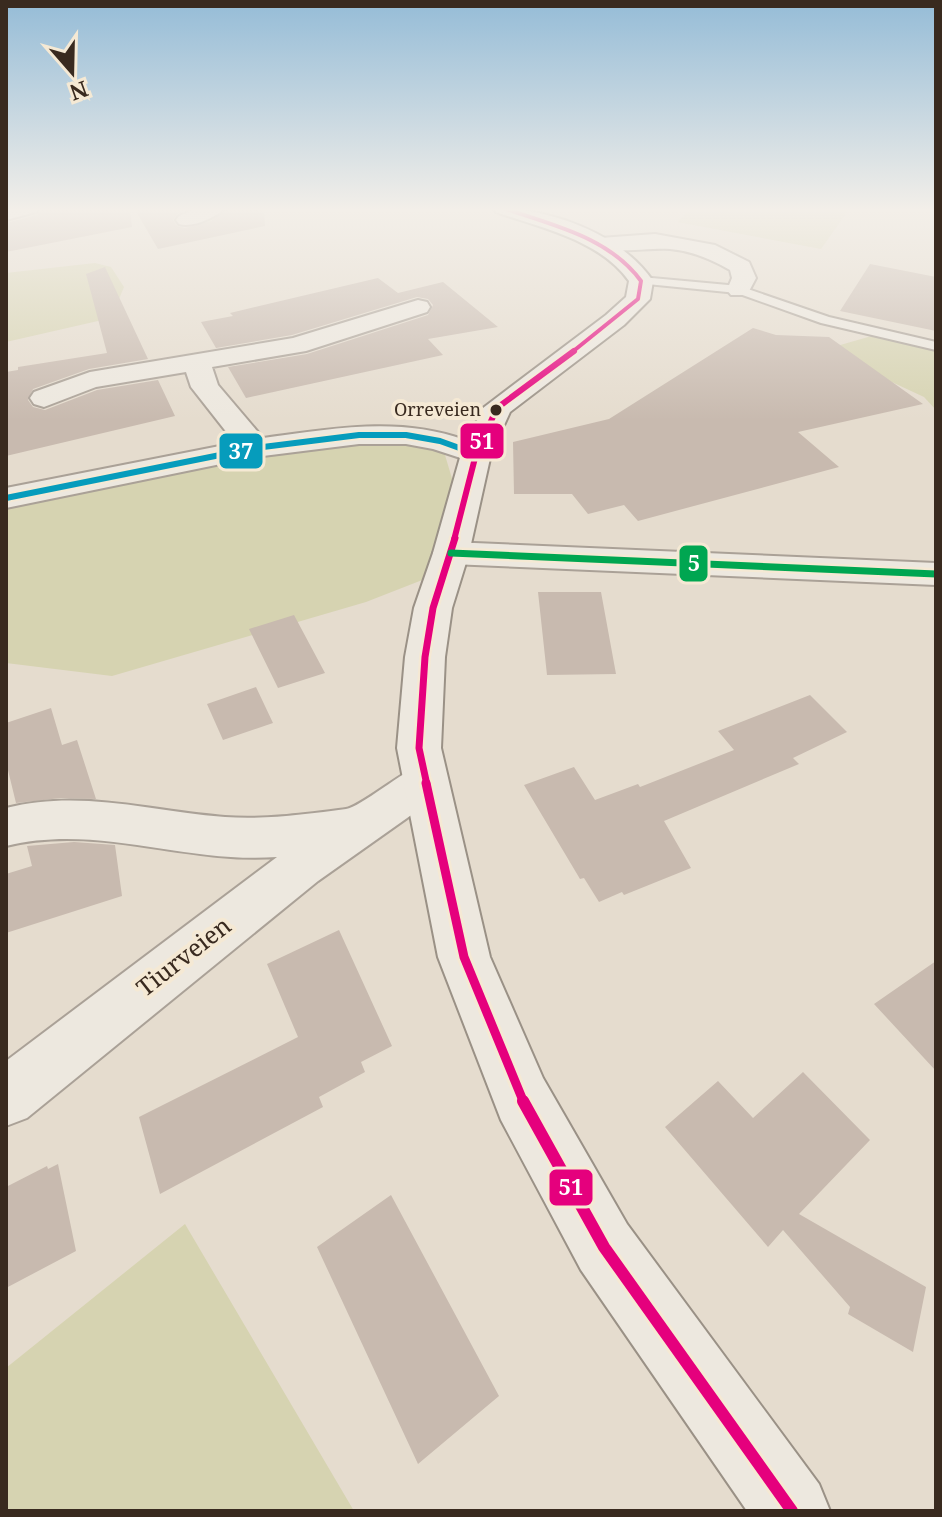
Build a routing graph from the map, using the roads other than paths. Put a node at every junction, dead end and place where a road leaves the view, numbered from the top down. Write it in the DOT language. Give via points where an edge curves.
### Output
graph roads {
  1 [pos="744,279"];
  2 [pos="641,281"];
  3 [pos="739,290"];
  4 [pos="418,307"];
  5 [pos="936,346"];
  6 [pos="197,362"];
  7 [pos="44,398"];
  8 [pos="255,448"];
  9 [pos="476,454"];
  10 [pos="6,498"];
  11 [pos="451,553"];
  12 [pos="936,574"];
  13 [pos="425,781"];
  14 [pos="365,822"];
  15 [pos="6,827"];
  16 [pos="6,1097"];
  17 [pos="792,1511"];
  1 -- 3 [label="street"];
  2 -- 3 [label="lane"];
  2 -- 9 [label="street" via="638,299 615,320 497,408"];
  3 -- 5 [label="lane" via="825,320"];
  4 -- 6 [label="street" via="297,345"];
  6 -- 7 [label="street" via="90,380"];
  6 -- 8 [label="street" via="205,387"];
  8 -- 9 [label="street" via="359,435 406,435"];
  8 -- 10 [label="street"];
  9 -- 11 [label="street"];
  11 -- 12 [label="street"];
  11 -- 13 [label="street" via="433,608 425,657 419,748"];
  13 -- 14 [label="street, Tiurveien"];
  13 -- 17 [label="street" via="464,957 522,1099 604,1247"];
  14 -- 15 [label="street, Tiurveien" via="284,839 70,818"];
  14 -- 16 [label="street, Tiurveien"];
}
